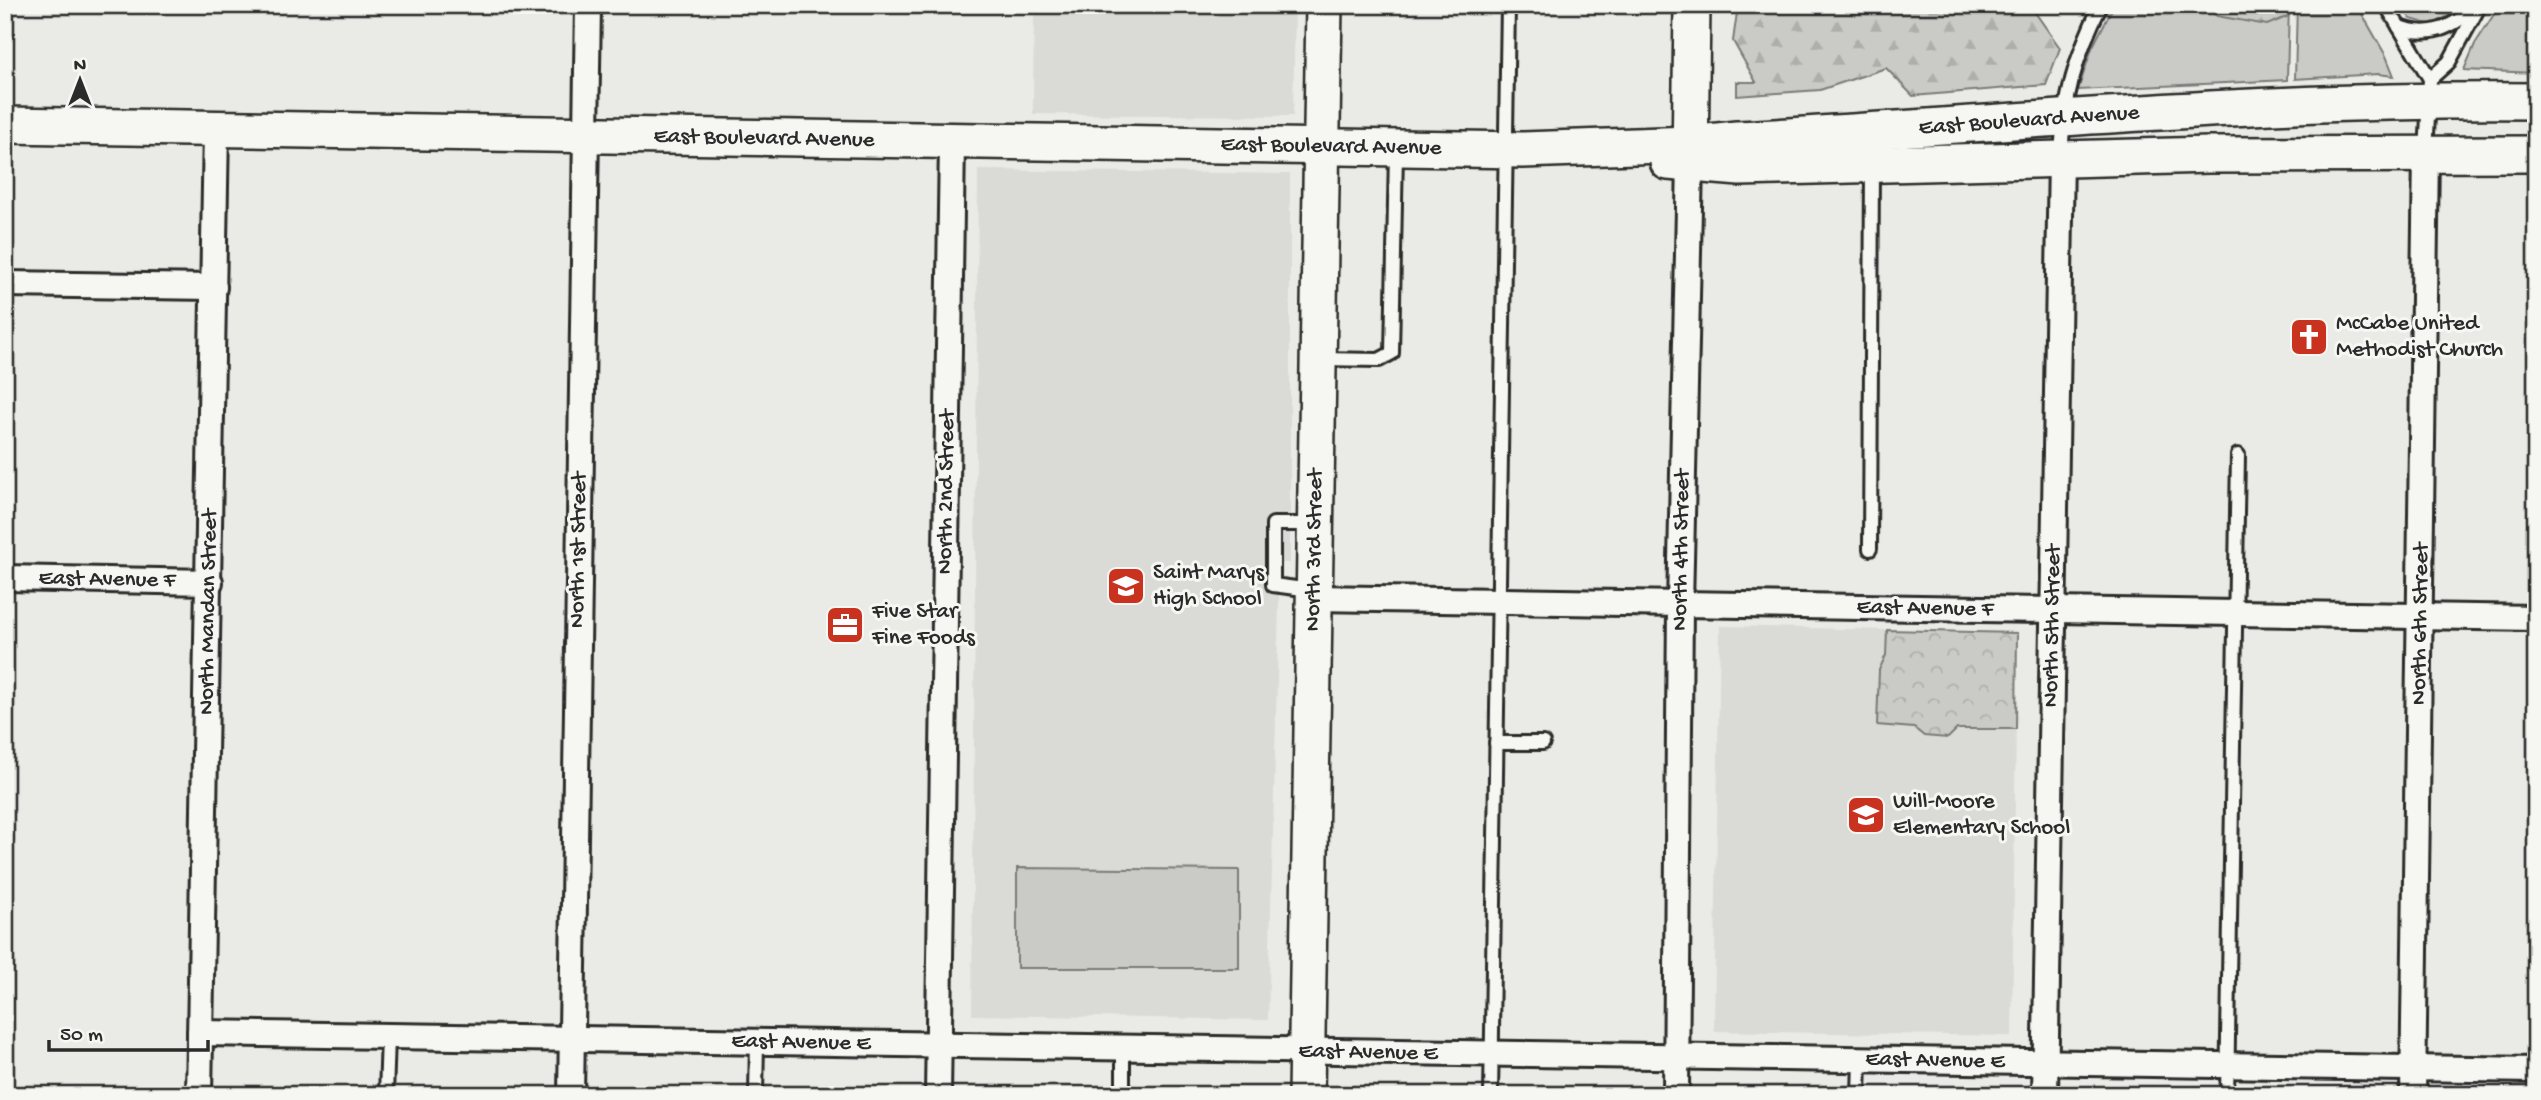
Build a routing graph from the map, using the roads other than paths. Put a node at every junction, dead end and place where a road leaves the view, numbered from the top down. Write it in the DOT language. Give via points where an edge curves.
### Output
graph roads {
  1 [pos="588,5"];
  2 [pos="1324,5"];
  3 [pos="1508,5"];
  4 [pos="1692,5"];
  5 [pos="2101,5"];
  6 [pos="2386,5"];
  7 [pos="2480,5"];
  8 [pos="2399,27"];
  9 [pos="2429,90"];
  10 [pos="2536,101"];
  11 [pos="2063,119"];
  12 [pos="5,125"];
  13 [pos="216,130"];
  14 [pos="584,135"];
  15 [pos="952,142"];
  16 [pos="1322,146"];
  17 [pos="1396,148"];
  18 [pos="1515,150"];
  19 [pos="2426,153"];
  20 [pos="1690,154"];
  21 [pos="2536,154"];
  22 [pos="2061,158"];
  23 [pos="1872,162"];
  24 [pos="5,284"];
  25 [pos="214,287"];
  26 [pos="1318,359"];
  27 [pos="2238,455"];
  28 [pos="1870,549"];
  29 [pos="5,578"];
  30 [pos="210,582"];
  31 [pos="1314,594"];
  32 [pos="1499,602"];
  33 [pos="1680,605"];
  34 [pos="2053,611"];
  35 [pos="2234,613"];
  36 [pos="2421,617"];
  37 [pos="2536,618"];
  38 [pos="1496,743"];
  39 [pos="1543,743"];
  40 [pos="200,1034"];
  41 [pos="388,1037"];
  42 [pos="572,1038"];
  43 [pos="757,1042"];
  44 [pos="939,1045"];
  45 [pos="1123,1050"];
  46 [pos="1307,1052"];
  47 [pos="1492,1055"];
  48 [pos="1676,1058"];
  49 [pos="1860,1060"];
  50 [pos="2045,1062"];
  51 [pos="2227,1065"];
  52 [pos="2413,1068"];
  53 [pos="2536,1070"];
  54 [pos="199,1095"];
  55 [pos="386,1095"];
  56 [pos="571,1095"];
  57 [pos="756,1095"];
  58 [pos="937,1095"];
  59 [pos="1123,1095"];
  60 [pos="1306,1095"];
  61 [pos="1491,1095"];
  62 [pos="1676,1095"];
  63 [pos="1860,1095"];
  64 [pos="2045,1095"];
  65 [pos="2227,1095"];
  66 [pos="2413,1095"];
  1 -- 14 [label="street, North 1st Street"];
  2 -- 16 [label="street, North 3rd Street"];
  3 -- 18 [label="lane"];
  4 -- 20 [label="street, North 4th Street"];
  5 -- 11 [label="lane" via="2073,73"];
  6 -- 8 [label="lane"];
  7 -- 8 [label="lane" via="2455,24 2433,33 2417,34"];
  7 -- 9 [label="lane"];
  8 -- 9 [label="lane"];
  9 -- 10 [label="street, East Boulevard Avenue"];
  9 -- 11 [label="street, East Boulevard Avenue"];
  9 -- 19 [label="lane"];
  11 -- 20 [label="street, East Boulevard Avenue"];
  11 -- 22 [label="lane"];
  12 -- 13 [label="street, East Boulevard Avenue"];
  13 -- 14 [label="street, East Boulevard Avenue"];
  13 -- 25 [label="street, North Mandan Street"];
  14 -- 15 [label="street, East Boulevard Avenue"];
  14 -- 42 [label="street, North 1st Street"];
  15 -- 16 [label="street, East Boulevard Avenue"];
  15 -- 44 [label="street, North 2nd Street"];
  16 -- 17 [label="street, East Boulevard Avenue"];
  16 -- 26 [label="street, North 3rd Street"];
  17 -- 18 [label="street, East Boulevard Avenue"];
  17 -- 26 [label="lane" via="1392,353 1379,360"];
  18 -- 20 [label="street, East Boulevard Avenue"];
  18 -- 32 [label="lane"];
  19 -- 21 [label="street, East Boulevard Avenue"];
  19 -- 22 [label="street, East Boulevard Avenue"];
  19 -- 36 [label="street, North 6th Street"];
  20 -- 23 [label="street, East Boulevard Avenue" via="1740,168"];
  20 -- 33 [label="street, North 4th Street"];
  22 -- 23 [label="street, East Boulevard Avenue"];
  22 -- 34 [label="street, North 5th Street"];
  23 -- 28 [label="lane"];
  24 -- 25 [label="street"];
  25 -- 30 [label="street, North Mandan Street"];
  26 -- 31 [label="street, North 3rd Street"];
  27 -- 35 [label="lane"];
  29 -- 30 [label="street, East Avenue F"];
  30 -- 40 [label="street, North Mandan Street"];
  31 -- 32 [label="street, East Avenue F"];
  31 -- 46 [label="street, North 3rd Street"];
  32 -- 33 [label="street, East Avenue F"];
  32 -- 38 [label="lane"];
  33 -- 34 [label="street, East Avenue F"];
  33 -- 48 [label="street, North 4th Street"];
  34 -- 35 [label="street, East Avenue F"];
  34 -- 50 [label="street, North 5th Street"];
  35 -- 36 [label="street, East Avenue F"];
  35 -- 51 [label="lane"];
  36 -- 37 [label="street, East Avenue F"];
  36 -- 52 [label="street, North 6th Street"];
  38 -- 39 [label="lane"];
  38 -- 47 [label="lane"];
  40 -- 41 [label="street, East Avenue E"];
  40 -- 54 [label="street, North Mandan Street"];
  41 -- 42 [label="street, East Avenue E"];
  41 -- 55 [label="lane"];
  42 -- 43 [label="street, East Avenue E"];
  42 -- 56 [label="street, North 1st Street"];
  43 -- 44 [label="street, East Avenue E"];
  43 -- 57 [label="lane"];
  44 -- 45 [label="street, East Avenue E"];
  44 -- 58 [label="street, North 2nd Street"];
  45 -- 46 [label="street, East Avenue E"];
  45 -- 59 [label="lane"];
  46 -- 47 [label="street, East Avenue E"];
  46 -- 60 [label="street, North 3rd Street"];
  47 -- 48 [label="street, East Avenue E"];
  47 -- 61 [label="lane"];
  48 -- 49 [label="street, East Avenue E"];
  48 -- 62 [label="street, North 4th Street"];
  49 -- 50 [label="street, East Avenue E"];
  49 -- 63 [label="lane"];
  50 -- 51 [label="street, East Avenue E"];
  50 -- 64 [label="street, North 5th Street"];
  51 -- 52 [label="street, East Avenue E"];
  51 -- 65 [label="lane"];
  52 -- 53 [label="street, East Avenue E"];
  52 -- 66 [label="street, North 6th Street"];
}
